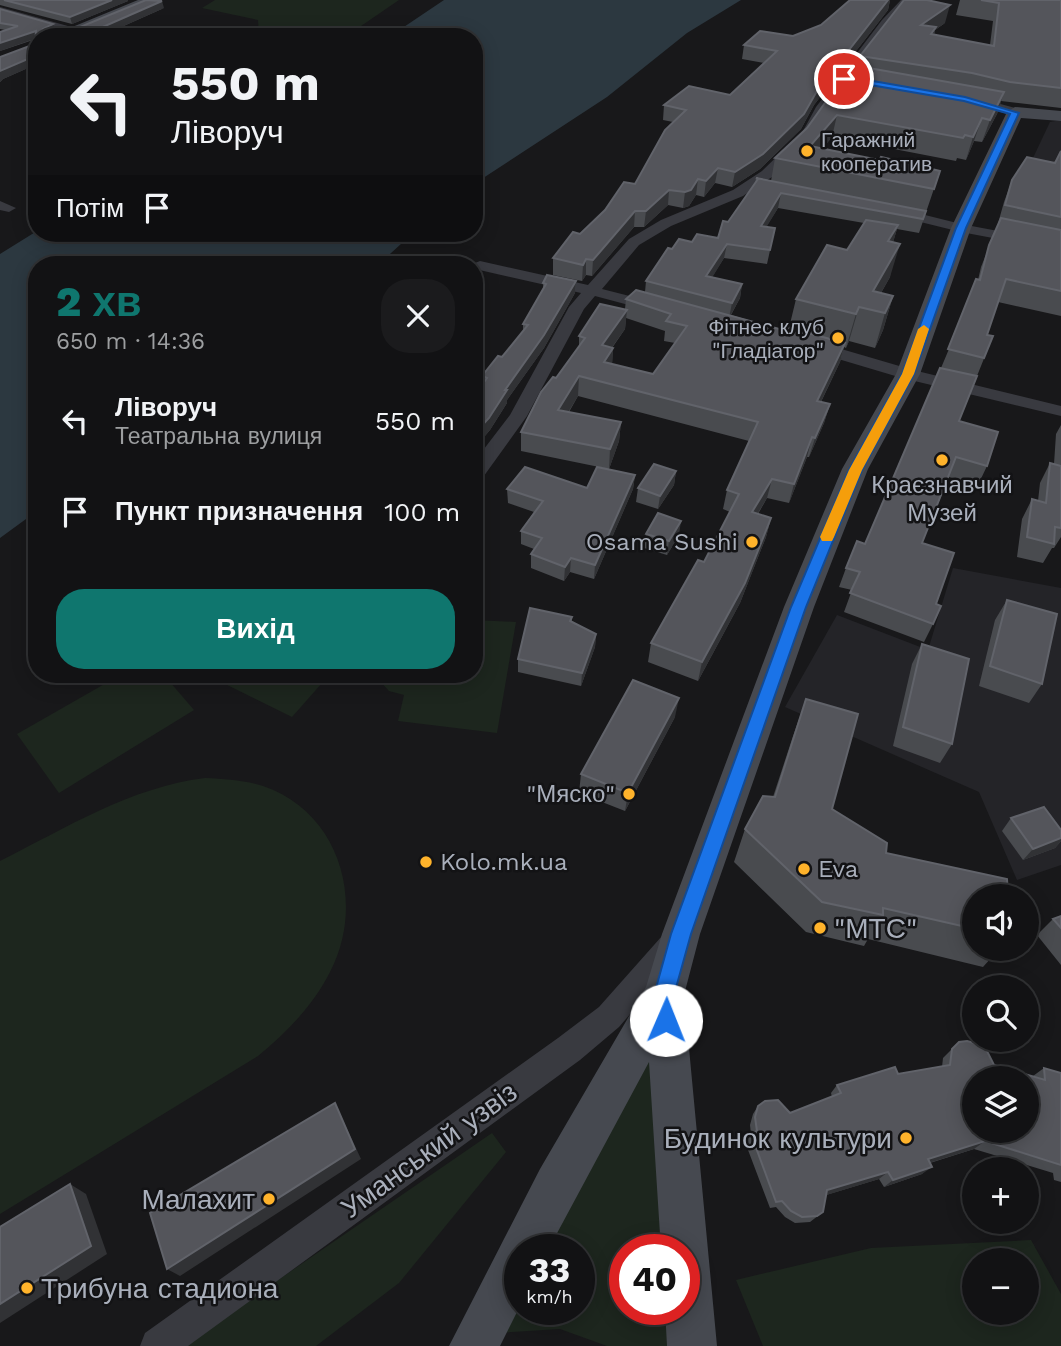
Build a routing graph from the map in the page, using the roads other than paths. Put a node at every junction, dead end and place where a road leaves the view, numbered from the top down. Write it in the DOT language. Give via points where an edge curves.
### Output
graph roads {
  1 [pos="150,0"];
  2 [pos="907,0"];
  3 [pos="12,1"];
  4 [pos="1,10"];
  5 [pos="64,28"];
  6 [pos="76,28"];
  7 [pos="952,97"];
  8 [pos="1015,113"];
  9 [pos="1061,116"];
  10 [pos="752,183"];
  11 [pos="778,188"];
  12 [pos="872,207"];
  13 [pos="961,228"];
  14 [pos="1061,247"];
  15 [pos="483,267"];
  16 [pos="592,290"];
  17 [pos="672,311"];
  18 [pos="801,343"];
  19 [pos="908,374"];
  20 [pos="1061,411"];
  21 [pos="483,463"];
  22 [pos="681,934"];
  23 [pos="664,995"];
  24 [pos="531,1234"];
  25 [pos="504,1287"];
  26 [pos="158,1346"];
  27 [pos="474,1346"];
  28 [pos="692,1346"];
  1 -- 6 [label="street"];
  2 -- 10 [label="street" via="886,22 851,80 820,110 807,133"];
  3 -- 4 [label="street"];
  4 -- 5 [label="street"];
  7 -- 8 [label="street"];
  8 -- 9 [label="street"];
  8 -- 13 [label="street"];
  10 -- 11 [label="street"];
  10 -- 16 [label="street" via="634,242"];
  12 -- 13 [label="street"];
  13 -- 14 [label="street"];
  13 -- 19 [label="street"];
  15 -- 16 [label="street"];
  16 -- 17 [label="street"];
  16 -- 21 [label="street" via="577,307 517,416"];
  18 -- 19 [label="street"];
  19 -- 20 [label="street"];
  19 -- 22 [label="street" via="855,470 799,607"];
  22 -- 23 [label="street"];
  22 -- 26 [label="street, Уманський узвіз" via="609,1017 579,1041"];
  23 -- 24 [label="street"];
  23 -- 28 [label="street"];
  25 -- 27 [label="street"];
}
